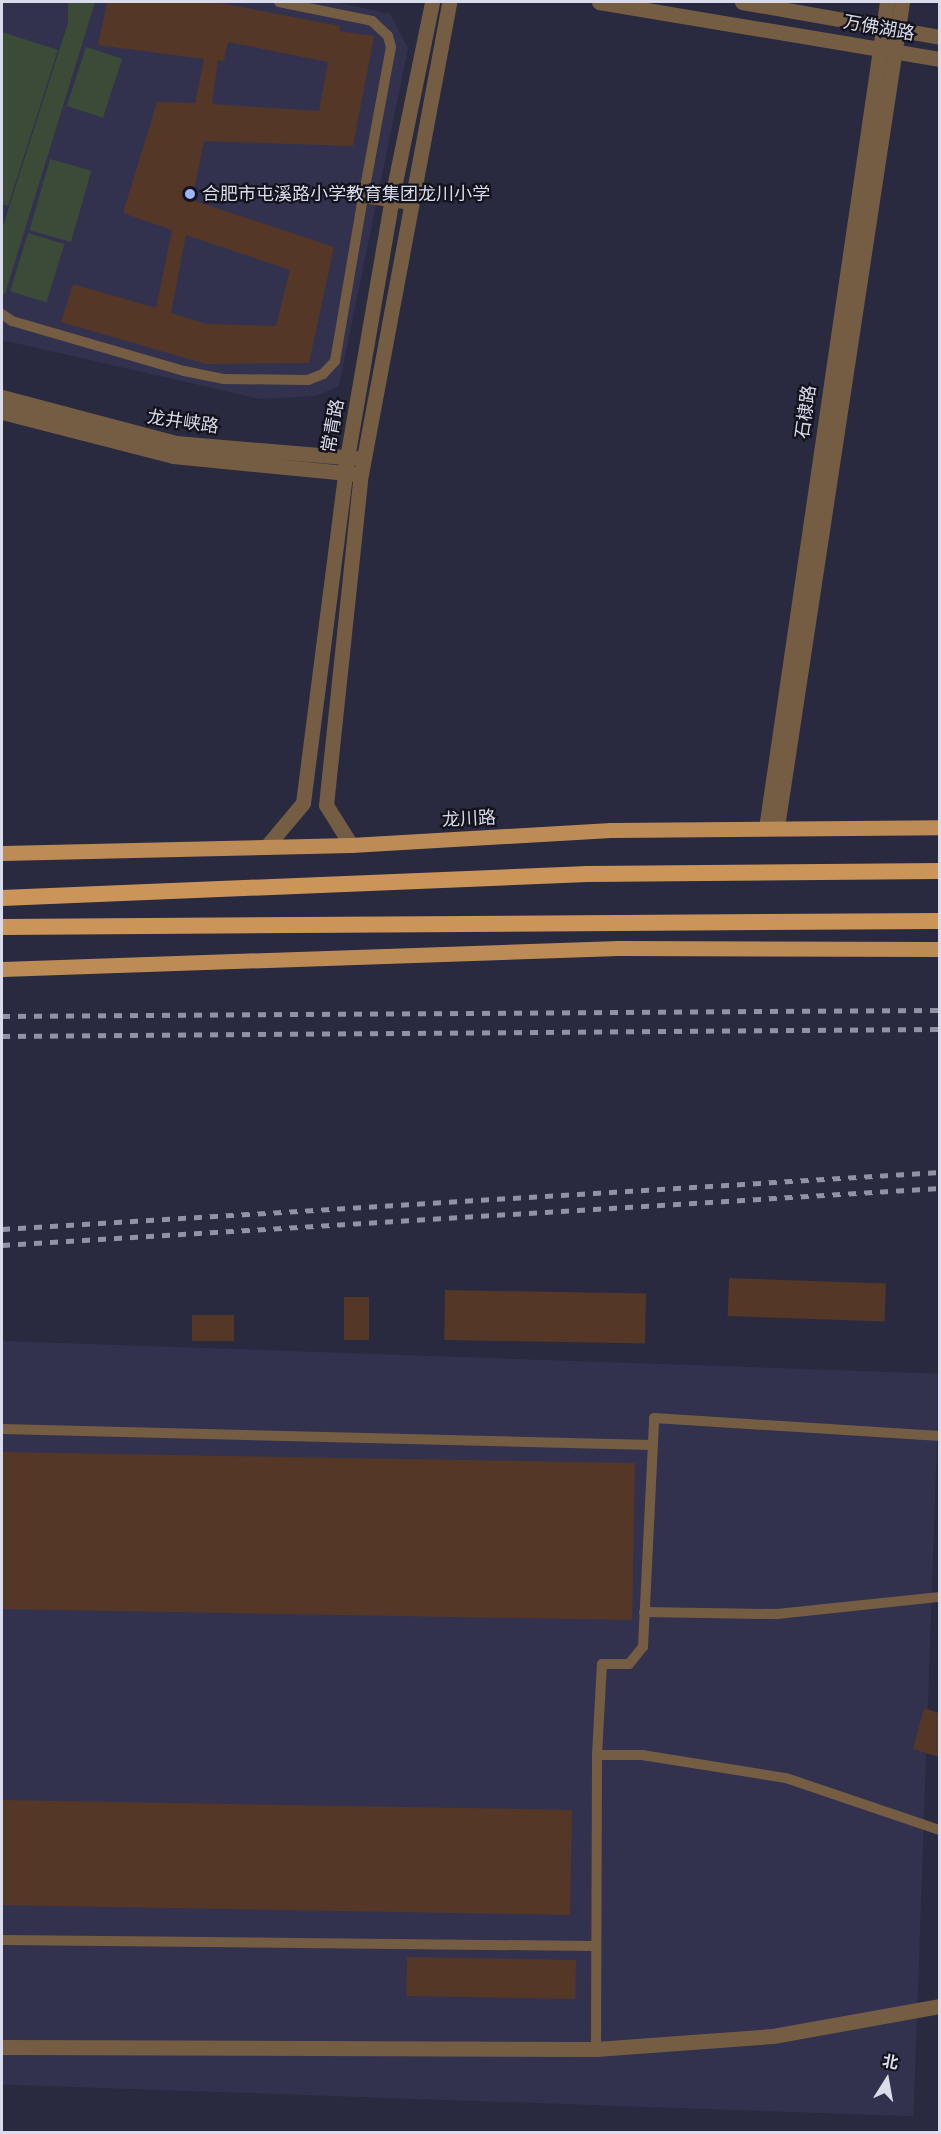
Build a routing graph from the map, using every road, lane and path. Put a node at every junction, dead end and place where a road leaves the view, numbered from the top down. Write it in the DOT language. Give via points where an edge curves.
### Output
graph roads {
  1 [pos="279,2"];
  2 [pos="432,2"];
  3 [pos="449,2"];
  4 [pos="599,2"];
  5 [pos="742,2"];
  6 [pos="887,2"];
  7 [pos="902,2"];
  8 [pos="890,28"];
  9 [pos="939,37"];
  10 [pos="879,47"];
  11 [pos="895,50"];
  12 [pos="939,59"];
  13 [pos="363,198"];
  14 [pos="391,202"];
  15 [pos="411,205"];
  16 [pos="2,314"];
  17 [pos="2,397"];
  18 [pos="2,412"];
  19 [pos="364,457"];
  20 [pos="347,458"];
  21 [pos="345,474"];
  22 [pos="361,474"];
  23 [pos="939,826"];
  24 [pos="771,827"];
  25 [pos="351,845"];
  26 [pos="266,847"];
  27 [pos="2,853"];
  28 [pos="939,871"];
  29 [pos="2,898"];
  30 [pos="939,921"];
  31 [pos="2,927"];
  32 [pos="939,949"];
  33 [pos="2,969"];
  34 [pos="2,1429"];
  35 [pos="939,1436"];
  36 [pos="652,1445"];
  37 [pos="939,1597"];
  38 [pos="644,1612"];
  39 [pos="597,1755"];
  40 [pos="939,1830"];
  41 [pos="2,1940"];
  42 [pos="595,1946"];
  43 [pos="939,2006"];
  44 [pos="2,2047"];
  45 [pos="596,2049"];
  1 -- 13 [label="lane" via="372,21 388,36 391,47"];
  2 -- 14 [label="street, 常青路"];
  3 -- 15 [label="street, 常青路"];
  4 -- 10 [label="street, 万佛湖路"];
  5 -- 8 [label="street, 万佛湖路"];
  6 -- 8 [label="street, 石棣路"];
  7 -- 8 [label="street, 石棣路"];
  8 -- 9 [label="street, 万佛湖路"];
  8 -- 10 [label="street, 石棣路"];
  8 -- 11 [label="street, 石棣路"];
  10 -- 11 [label="street, 万佛湖路"];
  10 -- 24 [label="street, 石棣路"];
  11 -- 12 [label="street, 万佛湖路"];
  11 -- 24 [label="street, 石棣路"];
  13 -- 14 [label="lane"];
  13 -- 16 [label="lane" via="335,362 308,380 234,380 183,371 12,321"];
  14 -- 15 [label="lane"];
  14 -- 20 [label="street, 常青路"];
  15 -- 19 [label="street, 常青路"];
  17 -- 20 [label="street, 龙井峡路" via="108,429 176,443"];
  18 -- 21 [label="street, 龙井峡路" via="173,456"];
  19 -- 20 [label="street, 龙井峡路"];
  19 -- 22 [label="street, 常青路"];
  20 -- 21 [label="street, 常青路"];
  21 -- 22 [label="street, 龙井峡路"];
  21 -- 26 [label="street, 常青路" via="303,803"];
  22 -- 25 [label="street, 常青路" via="326,805"];
  23 -- 24 [label="main road, 龙川路"];
  24 -- 25 [label="main road, 龙川路" via="611,830"];
  25 -- 26 [label="main road, 龙川路"];
  26 -- 27 [label="main road, 龙川路"];
  28 -- 29 [label="highway" via="588,874"];
  30 -- 31 [label="highway"];
  32 -- 33 [label="main road" via="619,948"];
  34 -- 36 [label="lane"];
  35 -- 36 [label="lane" via="654,1418"];
  36 -- 38 [label="lane"];
  37 -- 38 [label="lane" via="777,1614"];
  38 -- 39 [label="lane" via="643,1647 629,1664 602,1664"];
  39 -- 40 [label="lane" via="642,1755 786,1778"];
  39 -- 42 [label="lane"];
  41 -- 42 [label="lane"];
  42 -- 45 [label="lane"];
  43 -- 45 [label="street" via="773,2036"];
  44 -- 45 [label="street"];
}
